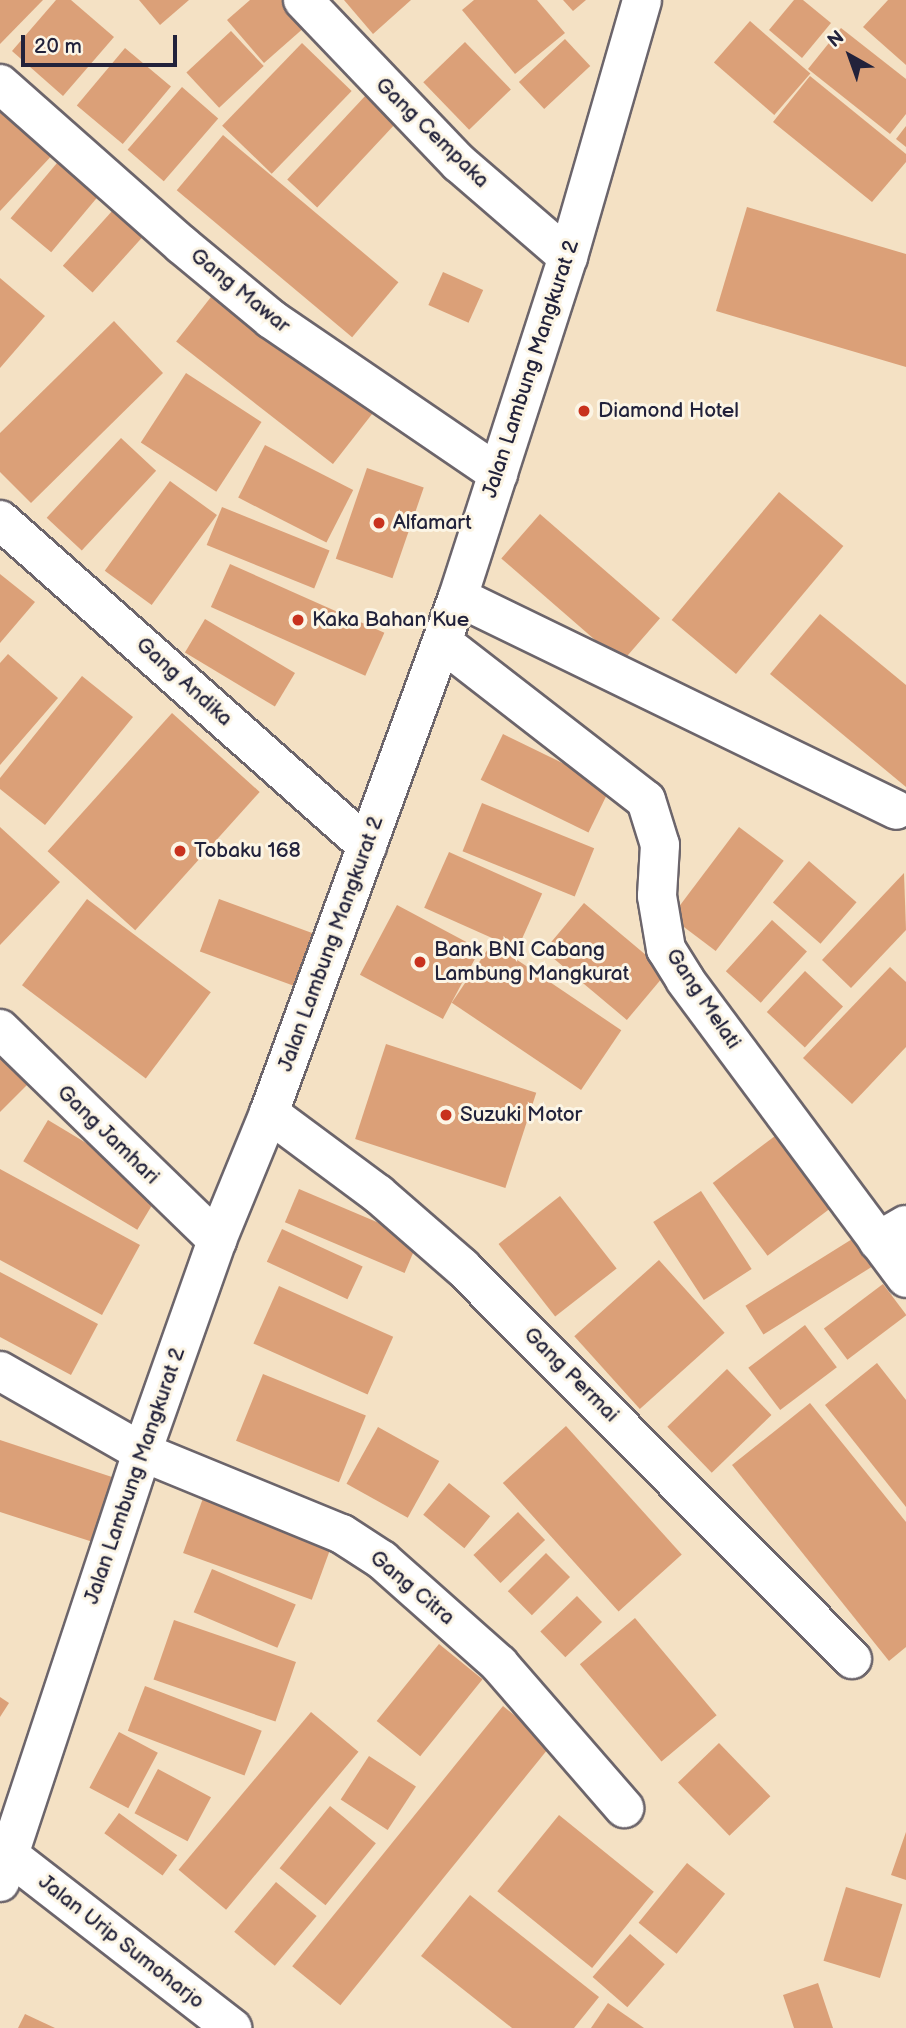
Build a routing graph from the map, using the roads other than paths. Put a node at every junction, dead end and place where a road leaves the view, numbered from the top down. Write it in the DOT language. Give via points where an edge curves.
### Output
graph roads {
  1 [pos="303,0"];
  2 [pos="642,0"];
  3 [pos="0,84"];
  4 [pos="568,257"];
  5 [pos="498,474"];
  6 [pos="0,520"];
  7 [pos="458,597"];
  8 [pos="442,642"];
  9 [pos="896,810"];
  10 [pos="367,846"];
  11 [pos="0,1030"];
  12 [pos="269,1114"];
  13 [pos="892,1233"];
  14 [pos="217,1240"];
  15 [pos="906,1279"];
  16 [pos="0,1371"];
  17 [pos="142,1452"];
  18 [pos="852,1659"];
  19 [pos="624,1808"];
  20 [pos="3,1862"];
  21 [pos="232,2028"];
  1 -- 4 [label="street, Gang Cempaka" via="459,163"];
  2 -- 4 [label="street, Jalan Lambung Mangkurat 2"];
  3 -- 5 [label="street, Gang Mawar" via="271,318"];
  4 -- 5 [label="street, Jalan Lambung Mangkurat 2"];
  5 -- 7 [label="street, Jalan Lambung Mangkurat 2"];
  6 -- 10 [label="street, Gang Andika"];
  7 -- 8 [label="street, Jalan Lambung Mangkurat 2"];
  7 -- 9 [label="street"];
  8 -- 10 [label="street, Jalan Lambung Mangkurat 2"];
  8 -- 13 [label="street, Gang Melati" via="646,800 660,845 657,896 666,949 685,980"];
  10 -- 12 [label="street, Jalan Lambung Mangkurat 2"];
  11 -- 14 [label="street, Gang Jamhari"];
  12 -- 14 [label="street, Jalan Lambung Mangkurat 2"];
  12 -- 18 [label="street, Gang Permai" via="378,1194 462,1267"];
  13 -- 15 [label="street, Gang Melati"];
  14 -- 17 [label="street, Jalan Lambung Mangkurat 2"];
  16 -- 17 [label="street, Gang Citra"];
  17 -- 19 [label="street, Gang Citra" via="342,1534 382,1560 499,1664"];
  17 -- 20 [label="street, Jalan Lambung Mangkurat 2"];
  20 -- 21 [label="street, Jalan Urip Sumoharjo"];
}
